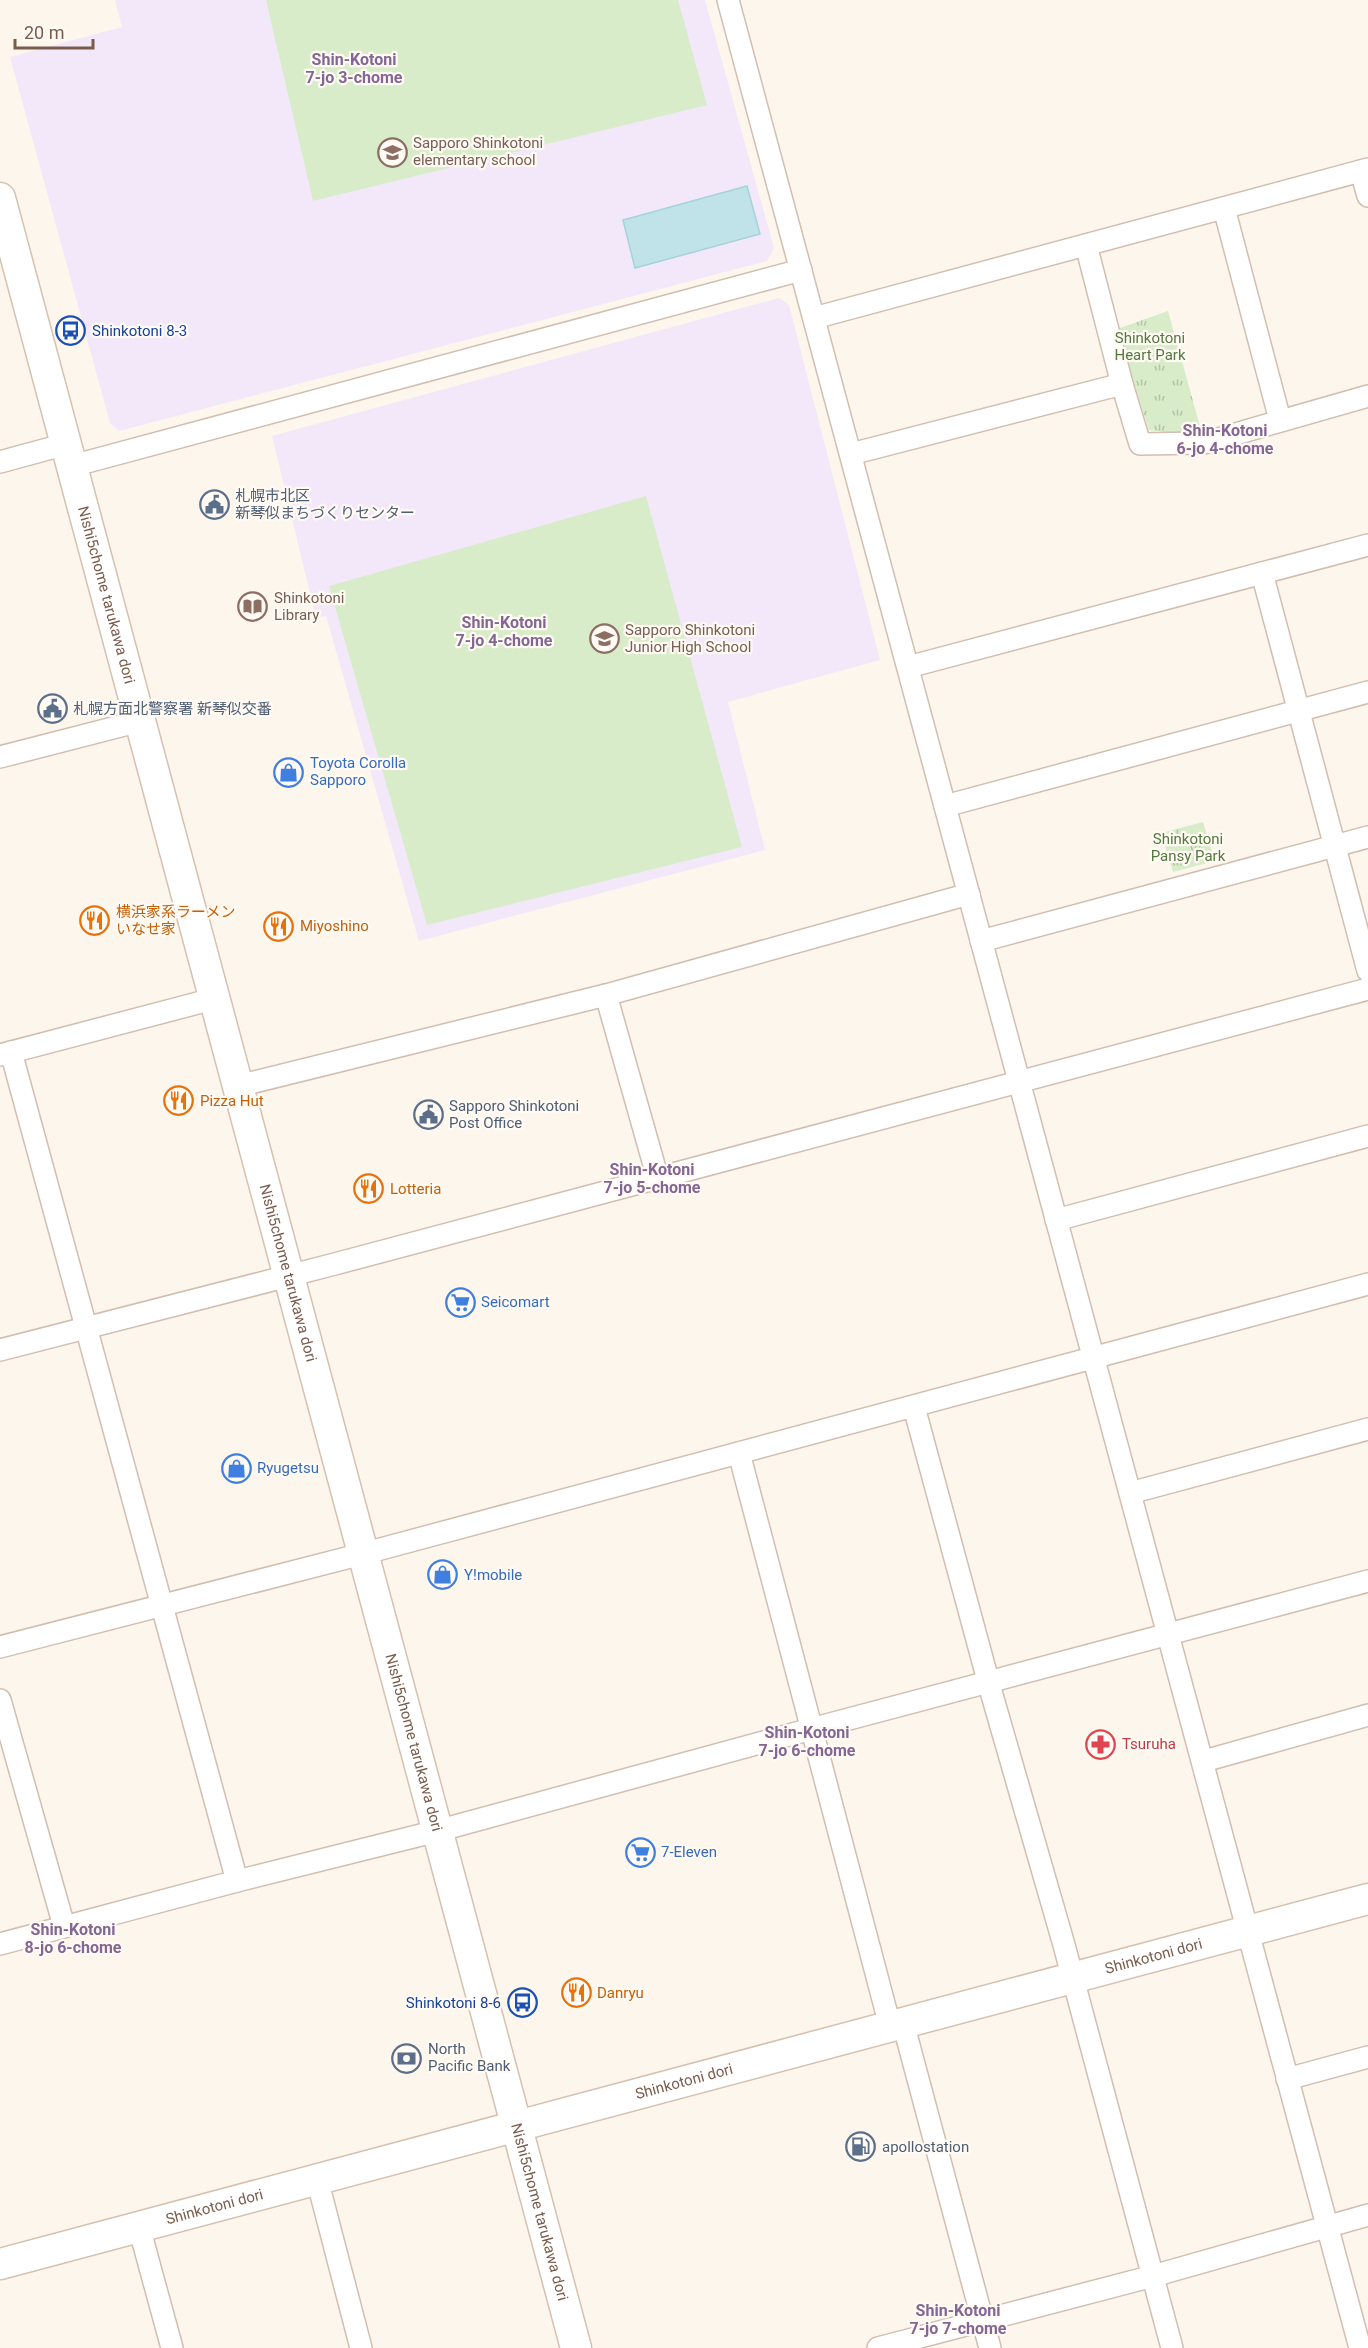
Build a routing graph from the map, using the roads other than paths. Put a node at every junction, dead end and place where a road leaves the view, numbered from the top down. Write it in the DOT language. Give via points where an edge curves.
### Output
graph roads {
  1 [pos="728,0"];
  2 [pos="1365,170"];
  3 [pos="1368,196"];
  4 [pos="0,198"];
  5 [pos="1224,208"];
  6 [pos="1086,245"];
  7 [pos="801,270"];
  8 [pos="814,318"];
  9 [pos="1122,384"];
  10 [pos="1368,396"];
  11 [pos="1281,420"];
  12 [pos="850,454"];
  13 [pos="69,455"];
  14 [pos="0,462"];
  15 [pos="1368,545"];
  16 [pos="1262,573"];
  17 [pos="908,667"];
  18 [pos="1368,692"];
  19 [pos="1298,711"];
  20 [pos="140,721"];
  21 [pos="0,757"];
  22 [pos="945,806"];
  23 [pos="1368,837"];
  24 [pos="1336,846"];
  25 [pos="969,894"];
  26 [pos="981,941"];
  27 [pos="1368,971"];
  28 [pos="1368,988"];
  29 [pos="606,995"];
  30 [pos="213,999"];
  31 [pos="5,1054"];
  32 [pos="1020,1083"];
  33 [pos="238,1086"];
  34 [pos="1368,1136"];
  35 [pos="658,1179"];
  36 [pos="1056,1220"];
  37 [pos="290,1276"];
  38 [pos="1368,1284"];
  39 [pos="88,1326"];
  40 [pos="0,1350"];
  41 [pos="1094,1359"];
  42 [pos="914,1407"];
  43 [pos="1368,1429"];
  44 [pos="739,1453"];
  45 [pos="1130,1493"];
  46 [pos="362,1554"];
  47 [pos="1368,1581"];
  48 [pos="161,1605"];
  49 [pos="1167,1633"];
  50 [pos="0,1647"];
  51 [pos="989,1681"];
  52 [pos="0,1700"];
  53 [pos="1368,1715"];
  54 [pos="812,1728"];
  55 [pos="1204,1761"];
  56 [pos="437,1831"];
  57 [pos="237,1881"];
  58 [pos="1368,1899"];
  59 [pos="64,1926"];
  60 [pos="1247,1931"];
  61 [pos="0,1944"];
  62 [pos="1073,1977"];
  63 [pos="896,2024"];
  64 [pos="1368,2057"];
  65 [pos="1287,2079"];
  66 [pos="516,2126"];
  67 [pos="317,2179"];
  68 [pos="1368,2215"];
  69 [pos="1327,2226"];
  70 [pos="139,2227"];
  71 [pos="0,2264"];
  72 [pos="1153,2276"];
  73 [pos="983,2320"];
  74 [pos="172,2348"];
  75 [pos="361,2348"];
  76 [pos="576,2348"];
  77 [pos="878,2348"];
  78 [pos="990,2348"];
  79 [pos="1172,2348"];
  80 [pos="1360,2348"];
  1 -- 7 [label="street"];
  2 -- 3 [label="street"];
  2 -- 5 [label="street"];
  4 -- 13 [label="main road, Nishi5chome tarukawa dori"];
  5 -- 6 [label="street"];
  5 -- 11 [label="street"];
  6 -- 8 [label="street"];
  6 -- 9 [label="street"];
  7 -- 8 [label="street"];
  7 -- 13 [label="street"];
  8 -- 12 [label="street"];
  9 -- 11 [label="street" via="1140,444 1204,443"];
  9 -- 12 [label="street"];
  10 -- 11 [label="street"];
  12 -- 17 [label="street"];
  13 -- 14 [label="street"];
  13 -- 20 [label="main road, Nishi5chome tarukawa dori"];
  15 -- 16 [label="street"];
  16 -- 17 [label="street"];
  16 -- 19 [label="street"];
  17 -- 22 [label="street"];
  18 -- 19 [label="street"];
  19 -- 22 [label="street"];
  19 -- 24 [label="street"];
  20 -- 21 [label="street"];
  20 -- 30 [label="main road, Nishi5chome tarukawa dori"];
  22 -- 25 [label="street"];
  23 -- 24 [label="street"];
  24 -- 26 [label="street"];
  24 -- 27 [label="street"];
  25 -- 26 [label="street"];
  25 -- 29 [label="street"];
  26 -- 32 [label="street"];
  28 -- 32 [label="street"];
  29 -- 33 [label="street"];
  29 -- 35 [label="street"];
  30 -- 31 [label="street"];
  30 -- 33 [label="main road, Nishi5chome tarukawa dori"];
  31 -- 39 [label="street"];
  32 -- 35 [label="street"];
  32 -- 36 [label="street"];
  33 -- 37 [label="main road, Nishi5chome tarukawa dori"];
  34 -- 36 [label="street"];
  35 -- 37 [label="street"];
  36 -- 41 [label="street"];
  37 -- 39 [label="street"];
  37 -- 46 [label="main road, Nishi5chome tarukawa dori"];
  38 -- 41 [label="street"];
  39 -- 40 [label="street"];
  39 -- 48 [label="street"];
  41 -- 42 [label="street"];
  41 -- 45 [label="street"];
  42 -- 44 [label="street"];
  42 -- 51 [label="street"];
  43 -- 45 [label="street"];
  44 -- 46 [label="street"];
  44 -- 54 [label="street"];
  45 -- 49 [label="street"];
  46 -- 48 [label="street"];
  46 -- 56 [label="main road, Nishi5chome tarukawa dori"];
  47 -- 49 [label="street"];
  48 -- 50 [label="street"];
  48 -- 57 [label="street"];
  49 -- 51 [label="street"];
  49 -- 55 [label="street"];
  51 -- 54 [label="street"];
  51 -- 62 [label="street"];
  52 -- 59 [label="street"];
  53 -- 55 [label="street"];
  54 -- 56 [label="street"];
  54 -- 63 [label="street"];
  55 -- 60 [label="street"];
  56 -- 57 [label="street"];
  56 -- 66 [label="main road, Nishi5chome tarukawa dori"];
  57 -- 59 [label="street"];
  58 -- 60 [label="main road, Shinkotoni dori"];
  59 -- 61 [label="street"];
  60 -- 62 [label="main road, Shinkotoni dori"];
  60 -- 65 [label="street"];
  62 -- 63 [label="main road, Shinkotoni dori"];
  62 -- 72 [label="street"];
  63 -- 66 [label="main road, Shinkotoni dori"];
  63 -- 73 [label="street"];
  64 -- 65 [label="street"];
  65 -- 69 [label="street"];
  66 -- 67 [label="main road, Shinkotoni dori"];
  66 -- 76 [label="main road, Nishi5chome tarukawa dori"];
  67 -- 70 [label="main road, Shinkotoni dori"];
  67 -- 75 [label="street"];
  68 -- 69 [label="street"];
  69 -- 72 [label="street"];
  69 -- 80 [label="street"];
  70 -- 71 [label="main road, Shinkotoni dori"];
  70 -- 74 [label="street"];
  72 -- 73 [label="street"];
  72 -- 79 [label="street"];
  73 -- 77 [label="street"];
  73 -- 78 [label="street"];
}
